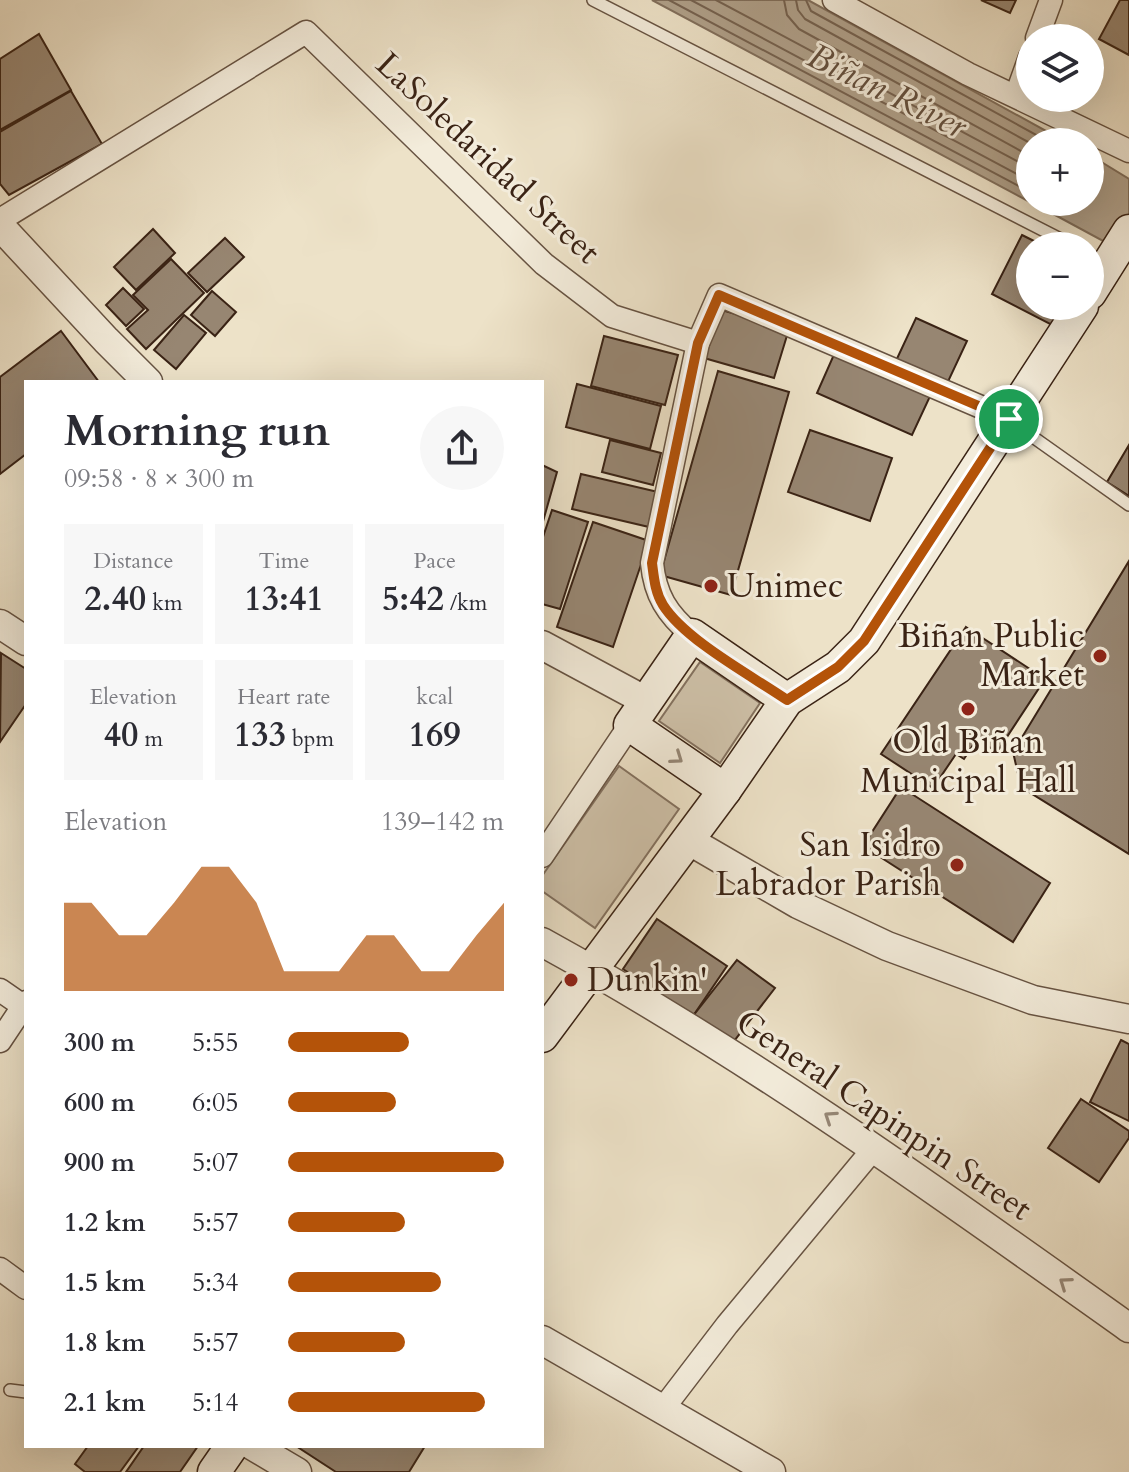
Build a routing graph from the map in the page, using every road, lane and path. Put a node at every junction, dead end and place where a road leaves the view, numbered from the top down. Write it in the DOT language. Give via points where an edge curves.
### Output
graph roads {
  1 [pos="593,0"];
  2 [pos="834,0"];
  3 [pos="1051,0"];
  4 [pos="1042,24"];
  5 [pos="1016,96"];
  6 [pos="1049,112"];
  7 [pos="1129,151"];
  8 [pos="0,223"];
  9 [pos="1129,231"];
  10 [pos="1047,232"];
  11 [pos="1104,267"];
  12 [pos="1073,320"];
  13 [pos="698,343"];
  14 [pos="146,380"];
  15 [pos="1009,419"];
  16 [pos="1129,505"];
  17 [pos="0,624"];
  18 [pos="692,635"];
  19 [pos="24,640"];
  20 [pos="544,646"];
  21 [pos="787,700"];
  22 [pos="638,713"];
  23 [pos="725,790"];
  24 [pos="688,840"];
  25 [pos="544,853"];
  26 [pos="544,943"];
  27 [pos="592,970"];
  28 [pos="0,990"];
  29 [pos="24,1005"];
  30 [pos="24,1007"];
  31 [pos="1129,1019"];
  32 [pos="544,1033"];
  33 [pos="0,1041"];
  34 [pos="875,1147"];
  35 [pos="0,1269"];
  36 [pos="24,1287"];
  37 [pos="1129,1328"];
  38 [pos="544,1341"];
  39 [pos="10,1390"];
  40 [pos="24,1392"];
  41 [pos="662,1410"];
  42 [pos="231,1448"];
  43 [pos="256,1448"];
  44 [pos="214,1472"];
  45 [pos="297,1472"];
  46 [pos="771,1472"];
  1 -- 10 [label="lane"];
  2 -- 5 [label="street"];
  3 -- 4 [label="street"];
  6 -- 7 [label="street"];
  8 -- 13 [label="street, LaSoledaridad Street" via="306,32 544,264 612,316"];
  8 -- 14 [label="street"];
  9 -- 11 [label="main road"];
  12 -- 15 [label="main road"];
  13 -- 15 [label="street" via="719,295"];
  13 -- 18 [label="street" via="652,563 662,603"];
  15 -- 16 [label="lane"];
  15 -- 21 [label="main road" via="864,641 838,667"];
  17 -- 19 [label="street"];
  18 -- 21 [label="main road"];
  18 -- 22 [label="main road"];
  20 -- 22 [label="street"];
  21 -- 23 [label="main road"];
  22 -- 23 [label="main road, one-way"];
  22 -- 25 [label="street"];
  23 -- 24 [label="main road"];
  24 -- 27 [label="main road"];
  24 -- 31 [label="street" via="798,904 887,946 1033,1000"];
  26 -- 27 [label="street, General Capinpin Street"];
  27 -- 32 [label="main road"];
  34 -- 27 [label="street, General Capinpin Street, one-way"];
  28 -- 29 [label="street"];
  30 -- 33 [label="street"];
  37 -- 34 [label="street, General Capinpin Street, one-way"];
  34 -- 41 [label="street"];
  35 -- 36 [label="street"];
  38 -- 41 [label="street"];
  39 -- 40 [label="lane"];
  41 -- 46 [label="street"];
  42 -- 44 [label="main road"];
  43 -- 45 [label="street"];
}
